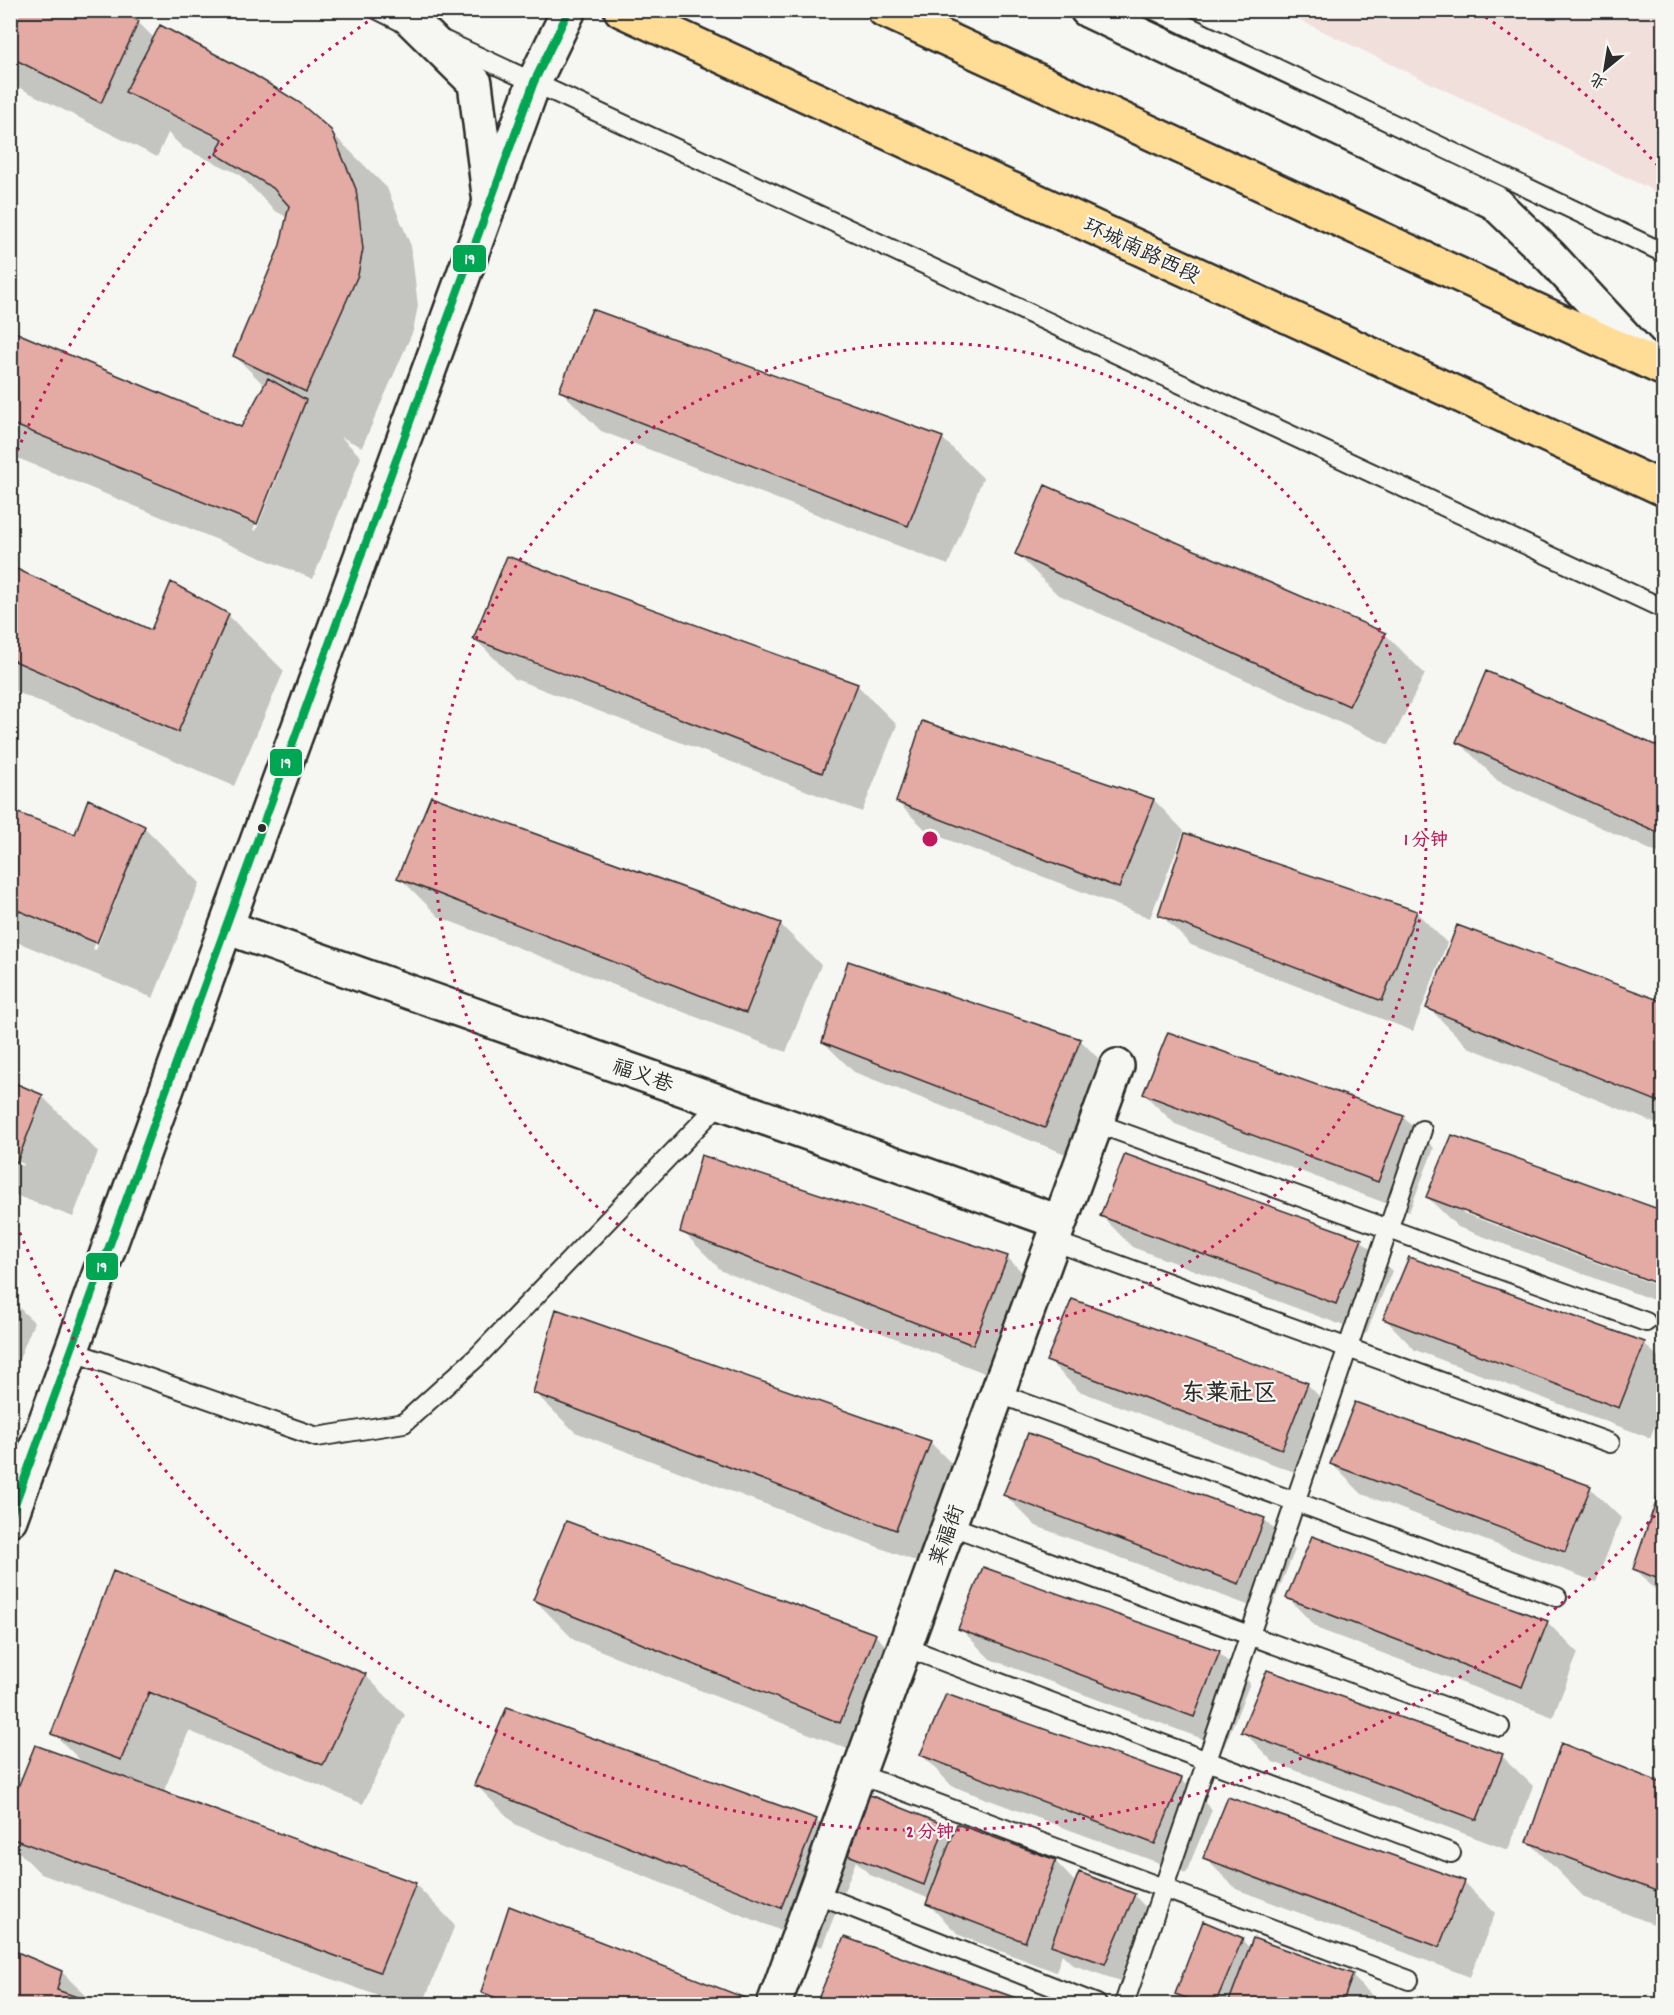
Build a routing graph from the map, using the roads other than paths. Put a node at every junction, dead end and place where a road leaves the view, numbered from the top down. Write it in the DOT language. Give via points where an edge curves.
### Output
graph roads {
  1 [pos="378,10"];
  2 [pos="569,10"];
  3 [pos="621,10"];
  4 [pos="884,10"];
  5 [pos="1087,10"];
  6 [pos="1154,10"];
  7 [pos="412,21"];
  8 [pos="534,82"];
  9 [pos="490,204"];
  10 [pos="1664,253"];
  11 [pos="1655,365"];
  12 [pos="1664,489"];
  13 [pos="1664,609"];
  14 [pos="226,927"];
  15 [pos="1117,1066"];
  16 [pos="721,1102"];
  17 [pos="1096,1123"];
  18 [pos="1422,1130"];
  19 [pos="1389,1228"];
  20 [pos="1056,1231"];
  21 [pos="1646,1322"];
  22 [pos="1348,1348"];
  23 [pos="71,1351"];
  24 [pos="997,1393"];
  25 [pos="1610,1443"];
  26 [pos="1296,1501"];
  27 [pos="10,1520"];
  28 [pos="949,1525"];
  29 [pos="1557,1597"];
  30 [pos="1250,1635"];
  31 [pos="905,1647"];
  32 [pos="1500,1727"];
  33 [pos="1207,1761"];
  34 [pos="858,1774"];
  35 [pos="1451,1853"];
  36 [pos="1164,1889"];
  37 [pos="815,1893"];
  38 [pos="1409,1980"];
  39 [pos="774,2004"];
  40 [pos="1096,2004"];
  41 [pos="1124,2004"];
  1 -- 7 [label="lane"];
  2 -- 8 [label="street"];
  3 -- 12 [label="main road, 环城南路西段"];
  4 -- 11 [label="main road"];
  5 -- 11 [label="street" via="1494,202"];
  6 -- 10 [label="lane"];
  7 -- 8 [label="lane"];
  7 -- 9 [label="street" via="475,83"];
  8 -- 9 [label="street"];
  8 -- 13 [label="lane"];
  9 -- 14 [label="street"];
  14 -- 16 [label="street, 福义巷"];
  14 -- 23 [label="street"];
  15 -- 17 [label="street, 莱福街"];
  16 -- 20 [label="street, 福义巷"];
  16 -- 23 [label="lane" via="477,1357 404,1423 317,1437"];
  17 -- 19 [label="lane"];
  17 -- 20 [label="street, 莱福街"];
  18 -- 19 [label="lane"];
  19 -- 21 [label="lane"];
  19 -- 22 [label="lane"];
  20 -- 22 [label="lane"];
  20 -- 24 [label="street, 莱福街"];
  22 -- 25 [label="lane"];
  22 -- 26 [label="lane"];
  23 -- 27 [label="street"];
  24 -- 26 [label="lane"];
  24 -- 28 [label="street, 莱福街"];
  26 -- 29 [label="lane"];
  26 -- 30 [label="lane"];
  28 -- 30 [label="lane"];
  28 -- 31 [label="street, 莱福街"];
  30 -- 32 [label="lane"];
  30 -- 33 [label="lane"];
  31 -- 33 [label="lane"];
  31 -- 34 [label="street, 莱福街"];
  33 -- 35 [label="lane"];
  33 -- 36 [label="lane"];
  34 -- 36 [label="lane"];
  34 -- 37 [label="street, 莱福街"];
  36 -- 38 [label="lane"];
  36 -- 41 [label="lane"];
  37 -- 39 [label="street, 莱福街"];
  37 -- 40 [label="lane"];
}
